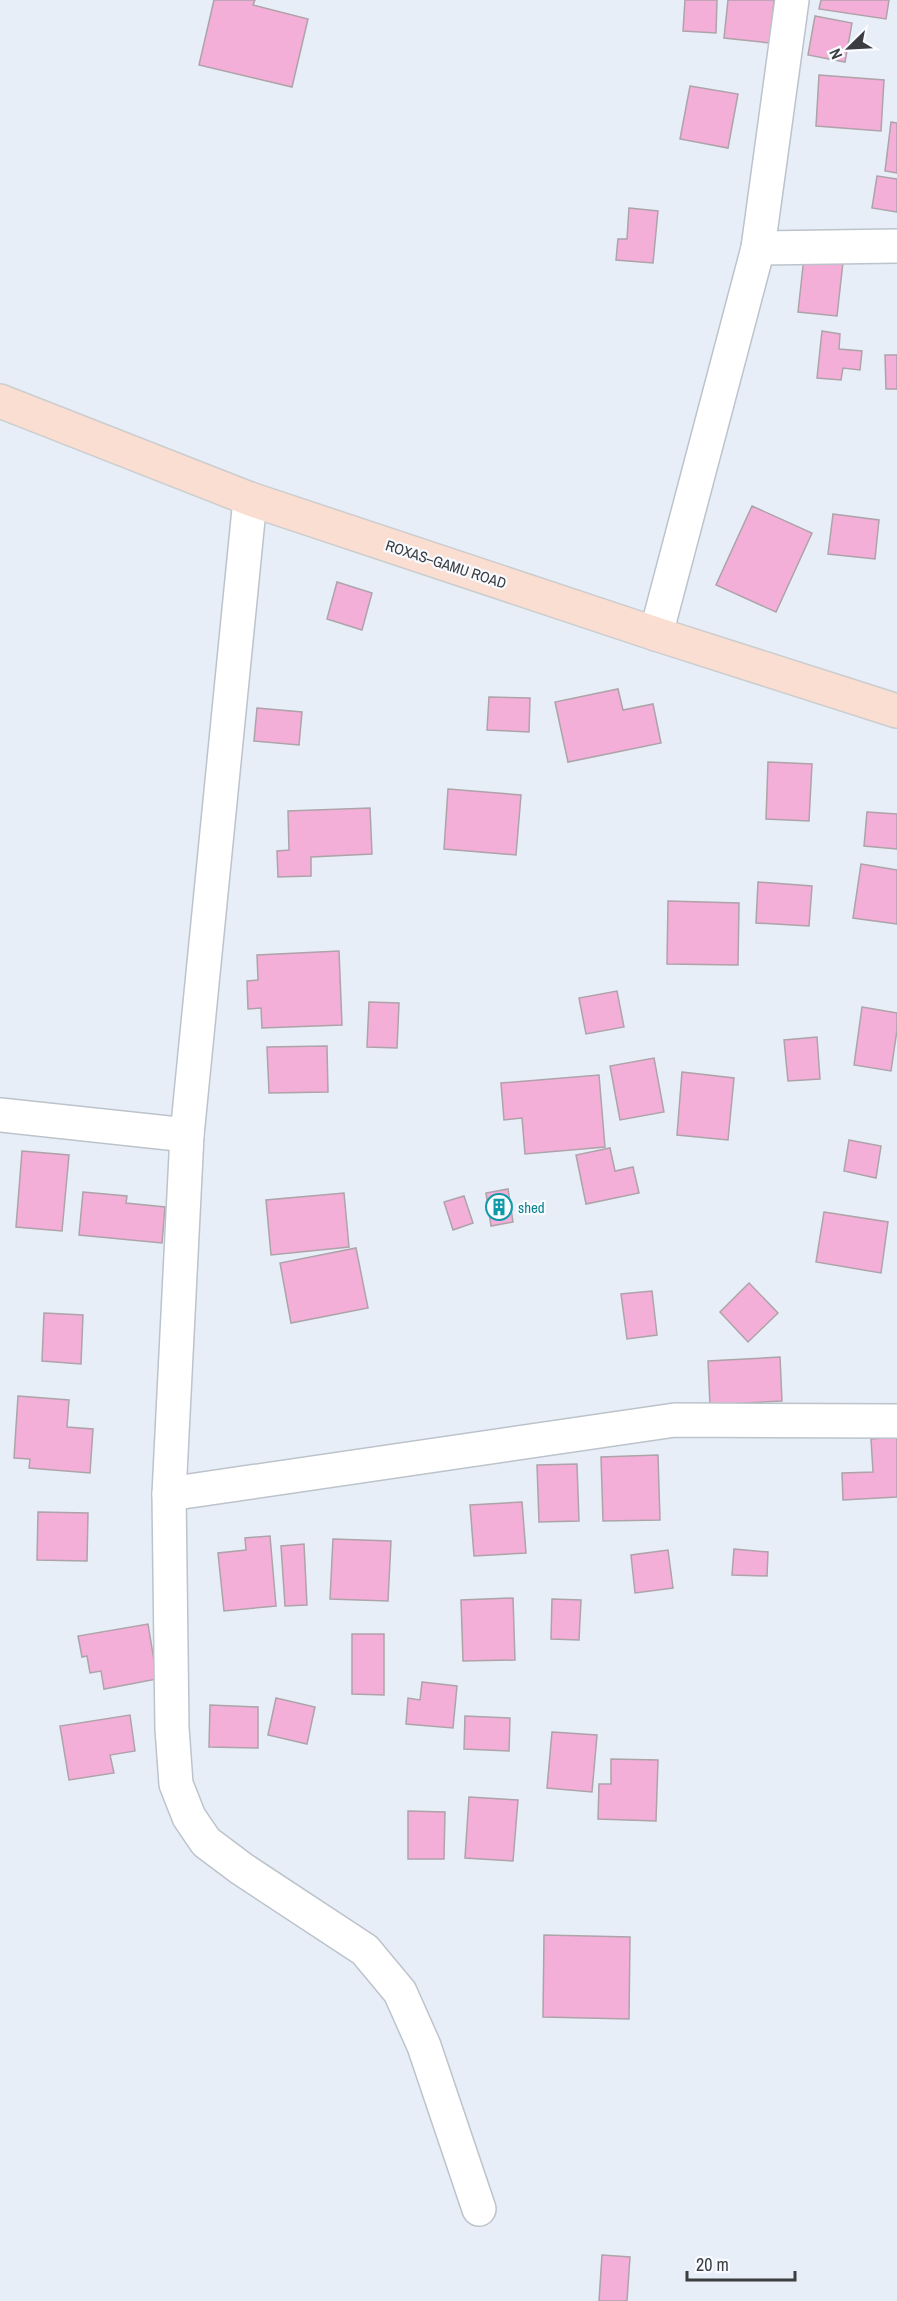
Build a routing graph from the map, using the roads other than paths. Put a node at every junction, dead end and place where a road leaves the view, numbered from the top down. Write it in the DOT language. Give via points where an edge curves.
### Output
graph roads {
  1 [pos="792,0"];
  2 [pos="897,246"];
  3 [pos="758,248"];
  4 [pos="0,402"];
  5 [pos="250,499"];
  6 [pos="656,634"];
  7 [pos="897,711"];
  8 [pos="0,1115"];
  9 [pos="187,1135"];
  10 [pos="897,1421"];
  11 [pos="170,1494"];
  12 [pos="480,2209"];
  1 -- 3 [label="street"];
  2 -- 3 [label="street"];
  3 -- 6 [label="street"];
  4 -- 5 [label="main road, ROXAS–GAMU ROAD"];
  5 -- 6 [label="main road, ROXAS–GAMU ROAD"];
  5 -- 9 [label="street"];
  6 -- 7 [label="main road, ROXAS–GAMU ROAD"];
  8 -- 9 [label="street"];
  9 -- 11 [label="street"];
  10 -- 11 [label="street" via="675,1420"];
  11 -- 12 [label="street" via="172,1728 176,1784 189,1817 206,1842 365,1950 400,1992 424,2046"];
}
